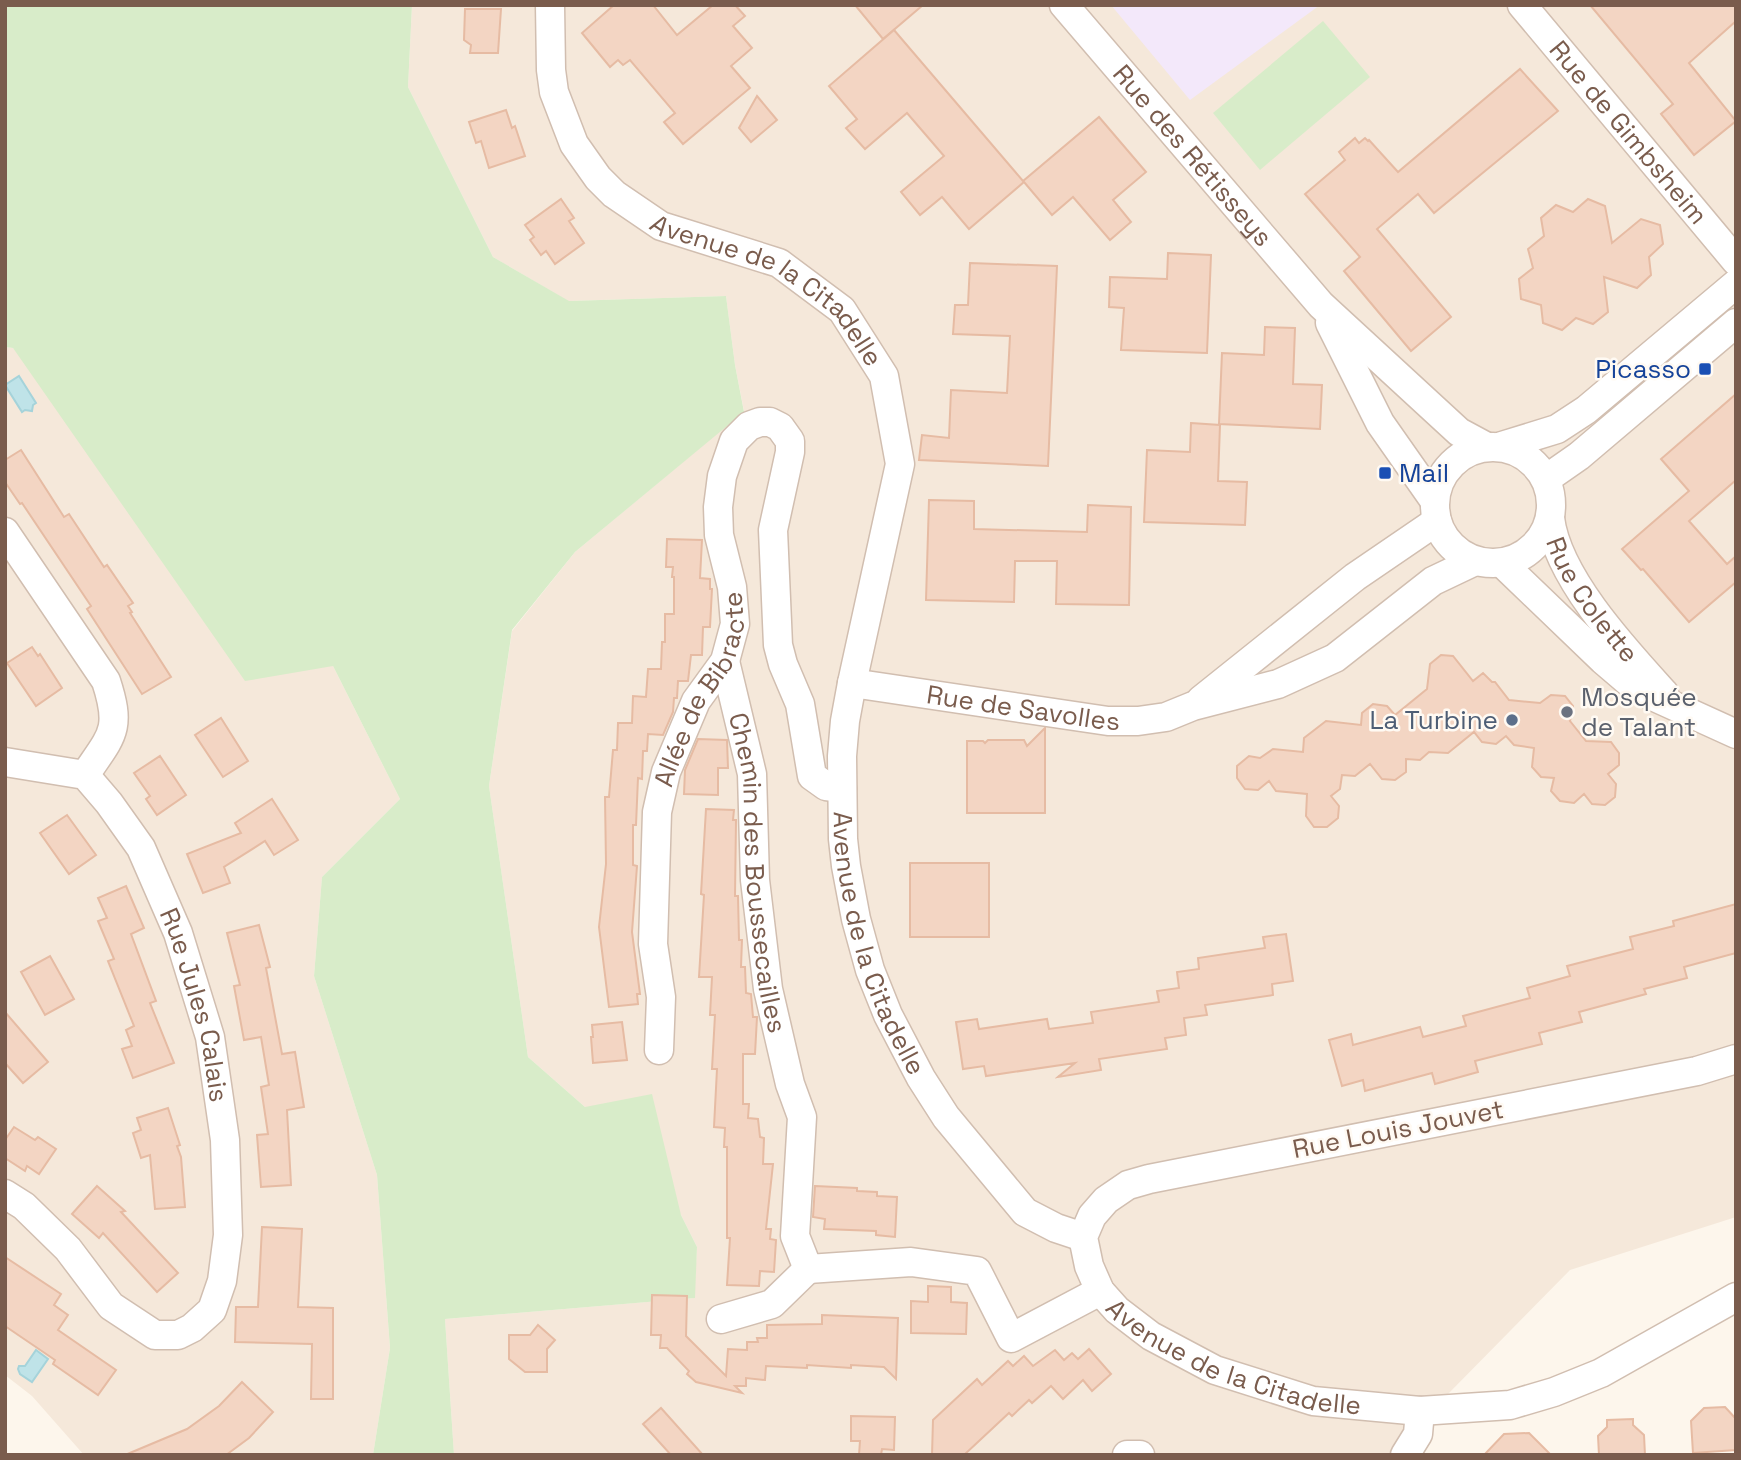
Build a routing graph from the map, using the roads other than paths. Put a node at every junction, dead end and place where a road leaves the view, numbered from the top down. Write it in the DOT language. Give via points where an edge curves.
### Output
graph roads {
  1 [pos="550,5"];
  2 [pos="1064,5"];
  3 [pos="1522,5"];
  4 [pos="1736,261"];
  5 [pos="1736,284"];
  6 [pos="1321,305"];
  7 [pos="1736,323"];
  8 [pos="1493,446"];
  9 [pos="1546,480"];
  10 [pos="1436,511"];
  11 [pos="1550,518"];
  12 [pos="5,532"];
  13 [pos="1488,562"];
  14 [pos="725,661"];
  15 [pos="852,683"];
  16 [pos="1675,705"];
  17 [pos="1193,706"];
  18 [pos="1736,734"];
  19 [pos="5,762"];
  20 [pos="85,775"];
  21 [pos="842,788"];
  22 [pos="659,1050"];
  23 [pos="1736,1059"];
  24 [pos="5,1194"];
  25 [pos="1083,1237"];
  26 [pos="808,1269"];
  27 [pos="1100,1291"];
  28 [pos="1736,1297"];
  29 [pos="721,1319"];
  30 [pos="1420,1412"];
  31 [pos="1127,1455"];
  32 [pos="1140,1455"];
  33 [pos="1405,1455"];
  1 -- 15 [label="street, Avenue de la Citadelle" via="554,92 575,144 598,178 661,226 779,263 842,310 884,376 900,464"];
  2 -- 6 [label="street, Rue des Rétisseys"];
  3 -- 4 [label="street, Rue de Gimbsheim"];
  5 -- 8 [label="street" via="1586,410 1557,429"];
  6 -- 8 [label="street, Rue des Rétisseys" via="1459,432"];
  6 -- 10 [label="street, Rue des Rétisseys" via="1380,423"];
  7 -- 9 [label="street"];
  8 -- 9 [label="street" via="1518,451 1535,463"];
  8 -- 10 [label="street" via="1465,452 1450,464 1439,481"];
  9 -- 11 [label="street" via="1552,498"];
  10 -- 13 [label="street" via="1441,532 1450,544 1461,554"];
  10 -- 17 [label="street, Rue de Savolles"];
  11 -- 13 [label="street" via="1533,548 1518,557"];
  11 -- 16 [label="street, Rue Colette" via="1554,542 1568,571"];
  12 -- 20 [label="street" via="106,681 114,705 113,733"];
  13 -- 16 [label="street, Rue Colette" via="1637,689"];
  13 -- 17 [label="street, Rue de Savolles" via="1433,581 1335,658 1278,684"];
  14 -- 21 [label="street, Allée de Bibracte" via="735,606 719,535 722,476 729,451 741,433 749,426 770,422 780,426 790,442 773,530 778,645 800,704 812,776 821,784"];
  14 -- 22 [label="street, Allée de Bibracte" via="696,701 667,772 657,812 653,944 661,997"];
  14 -- 26 [label="street, Chemin des Boussecailles" via="752,774 755,880 768,989 802,1117 795,1236"];
  15 -- 17 [label="street, Rue de Savolles" via="1108,721 1138,722"];
  15 -- 21 [label="street, Avenue de la Citadelle"];
  16 -- 18 [label="street, Rue Colette"];
  19 -- 20 [label="street"];
  20 -- 24 [label="street, Rue Jules Calais" via="141,848 178,933 210,1037 225,1140 228,1235 222,1281 212,1311 178,1335 155,1335 111,1306 68,1249"];
  21 -- 25 [label="street, Avenue de la Citadelle" via="846,866 856,919 879,993 909,1057 946,1116 1017,1204 1041,1221"];
  23 -- 25 [label="street, Rue Louis Jouvet" via="1149,1179 1128,1185 1106,1200"];
  25 -- 27 [label="street, Avenue de la Citadelle"];
  26 -- 27 [label="street" via="911,1262 976,1270 1012,1338"];
  26 -- 29 [label="street" via="772,1304"];
  27 -- 30 [label="street, Avenue de la Citadelle" via="1151,1336 1215,1370 1313,1401"];
  28 -- 30 [label="street, Avenue de la Citadelle" via="1601,1373 1554,1392 1510,1405"];
  30 -- 33 [label="street" via="1418,1434"];
  31 -- 32 [label="street"];
}
